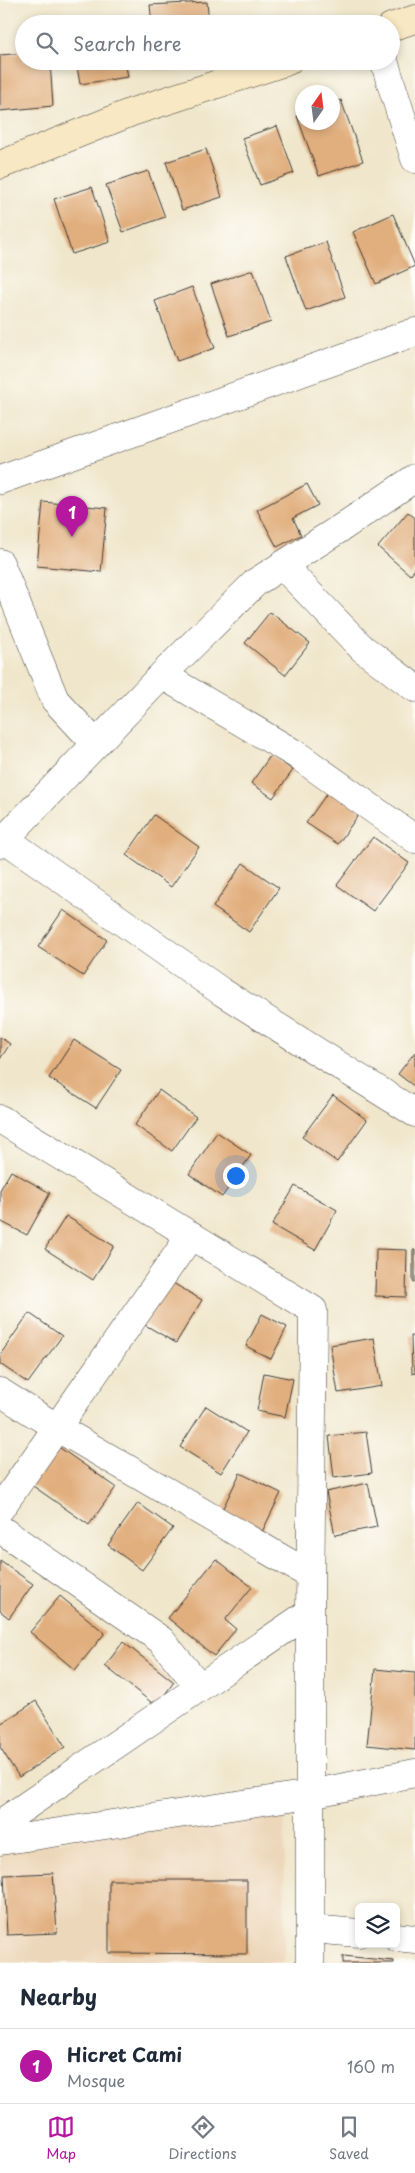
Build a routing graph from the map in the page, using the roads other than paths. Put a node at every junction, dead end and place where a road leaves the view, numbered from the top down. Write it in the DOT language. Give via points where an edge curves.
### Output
graph roads {
  1 [pos="415,19"];
  2 [pos="400,24"];
  3 [pos="260,70"];
  4 [pos="387,70"];
  5 [pos="415,159"];
  6 [pos="0,165"];
  7 [pos="415,332"];
  8 [pos="415,478"];
  9 [pos="0,480"];
  10 [pos="0,563"];
  11 [pos="282,565"];
  12 [pos="162,676"];
  13 [pos="415,688"];
  14 [pos="96,744"];
  15 [pos="415,838"];
  16 [pos="2,842"];
  17 [pos="415,1113"];
  18 [pos="0,1119"];
  19 [pos="190,1236"];
  20 [pos="0,1392"];
  21 [pos="56,1427"];
  22 [pos="0,1509"];
  23 [pos="0,1529"];
  24 [pos="310,1575"];
  25 [pos="310,1612"];
  26 [pos="200,1687"];
  27 [pos="415,1774"];
  28 [pos="310,1794"];
  29 [pos="5,1825"];
  30 [pos="310,1929"];
  31 [pos="355,1933"];
  32 [pos="400,1937"];
  33 [pos="415,1939"];
  34 [pos="310,1963"];
  1 -- 2 [label="street"];
  3 -- 6 [label="street" via="132,112"];
  4 -- 5 [label="street"];
  7 -- 9 [label="street"];
  8 -- 11 [label="street"];
  10 -- 14 [label="street" via="55,700"];
  11 -- 12 [label="street" via="256,582"];
  11 -- 13 [label="street" via="362,648"];
  12 -- 14 [label="street"];
  12 -- 15 [label="street" via="297,755"];
  14 -- 16 [label="street"];
  16 -- 17 [label="street" via="222,992"];
  18 -- 19 [label="street"];
  19 -- 21 [label="street"];
  19 -- 24 [label="street" via="313,1310"];
  20 -- 21 [label="street"];
  21 -- 22 [label="street"];
  21 -- 24 [label="street"];
  23 -- 26 [label="street" via="161,1640"];
  24 -- 25 [label="street"];
  25 -- 26 [label="street"];
  25 -- 28 [label="street"];
  26 -- 29 [label="street"];
  27 -- 28 [label="street"];
  28 -- 29 [label="street"];
  28 -- 30 [label="street"];
  30 -- 31 [label="street"];
  30 -- 34 [label="street"];
  32 -- 33 [label="street"];
}
